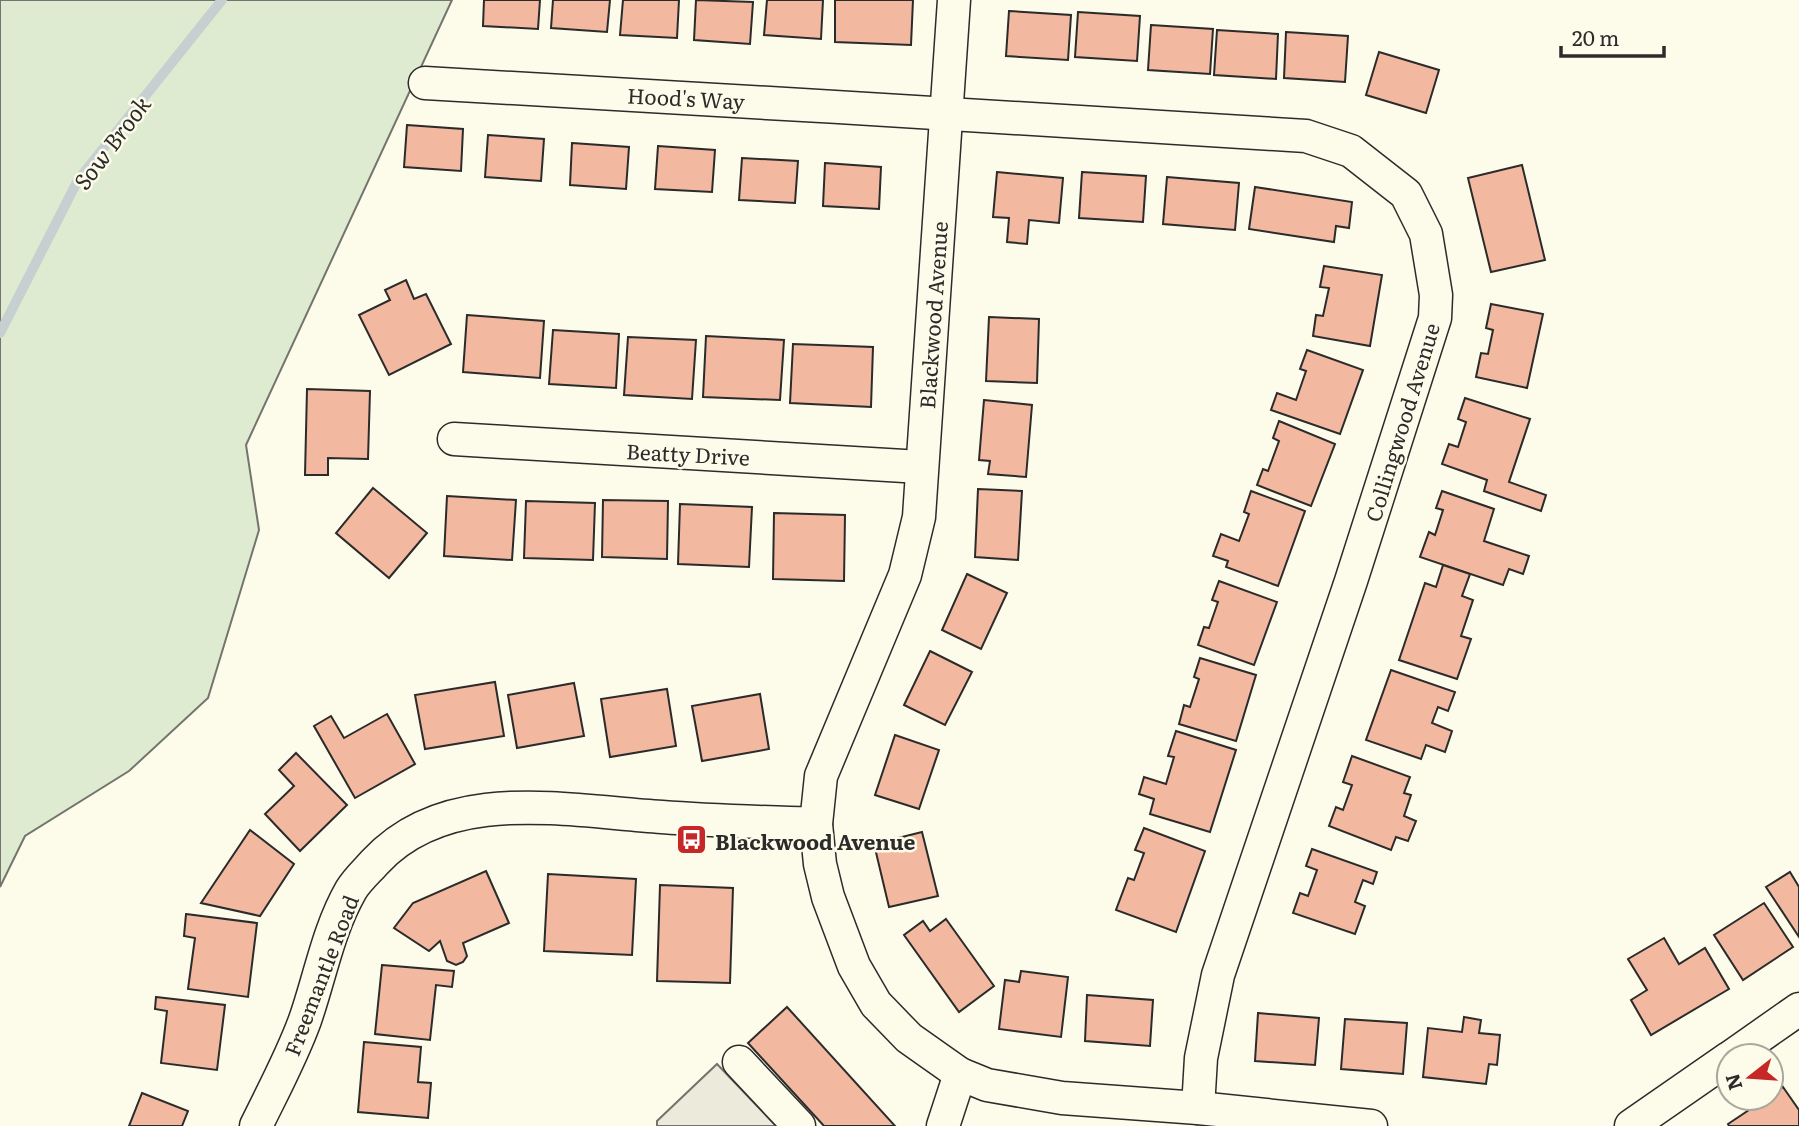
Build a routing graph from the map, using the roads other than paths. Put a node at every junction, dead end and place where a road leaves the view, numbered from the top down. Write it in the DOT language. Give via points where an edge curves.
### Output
graph roads {
  1 [pos="954,0"];
  2 [pos="425,83"];
  3 [pos="946,115"];
  4 [pos="454,439"];
  5 [pos="921,467"];
  6 [pos="816,824"];
  7 [pos="1799,1009"];
  8 [pos="1752,1042"];
  9 [pos="739,1062"];
  10 [pos="1715,1067"];
  11 [pos="960,1074"];
  12 [pos="1198,1108"];
  13 [pos="256,1126"];
  14 [pos="799,1126"];
  15 [pos="943,1126"];
  16 [pos="1371,1126"];
  17 [pos="1631,1126"];
  1 -- 3 [label="street, Blackwood Avenue"];
  2 -- 3 [label="street, Hood's Way"];
  3 -- 5 [label="street, Blackwood Avenue"];
  3 -- 12 [label="street, Collingwood Avenue" via="1306,136 1351,151 1380,172 1406,194 1426,234 1435,318 1218,975 1201,1058"];
  4 -- 5 [label="street, Beatty Drive"];
  5 -- 6 [label="street, Blackwood Avenue" via="919,517 905,575 821,776"];
  6 -- 11 [label="street, Blackwood Avenue" via="828,897 854,966 876,1004"];
  6 -- 13 [label="street, Freemantle Road" via="534,808 481,810 444,817 415,829 390,846 352,888 305,1021"];
  7 -- 8 [label="street"];
  9 -- 14 [label="street"];
  10 -- 17 [label="street"];
  11 -- 12 [label="street, Blackwood Avenue" via="987,1085 1062,1098"];
  11 -- 15 [label="street"];
  12 -- 16 [label="street, Blackwood Avenue"];
}
